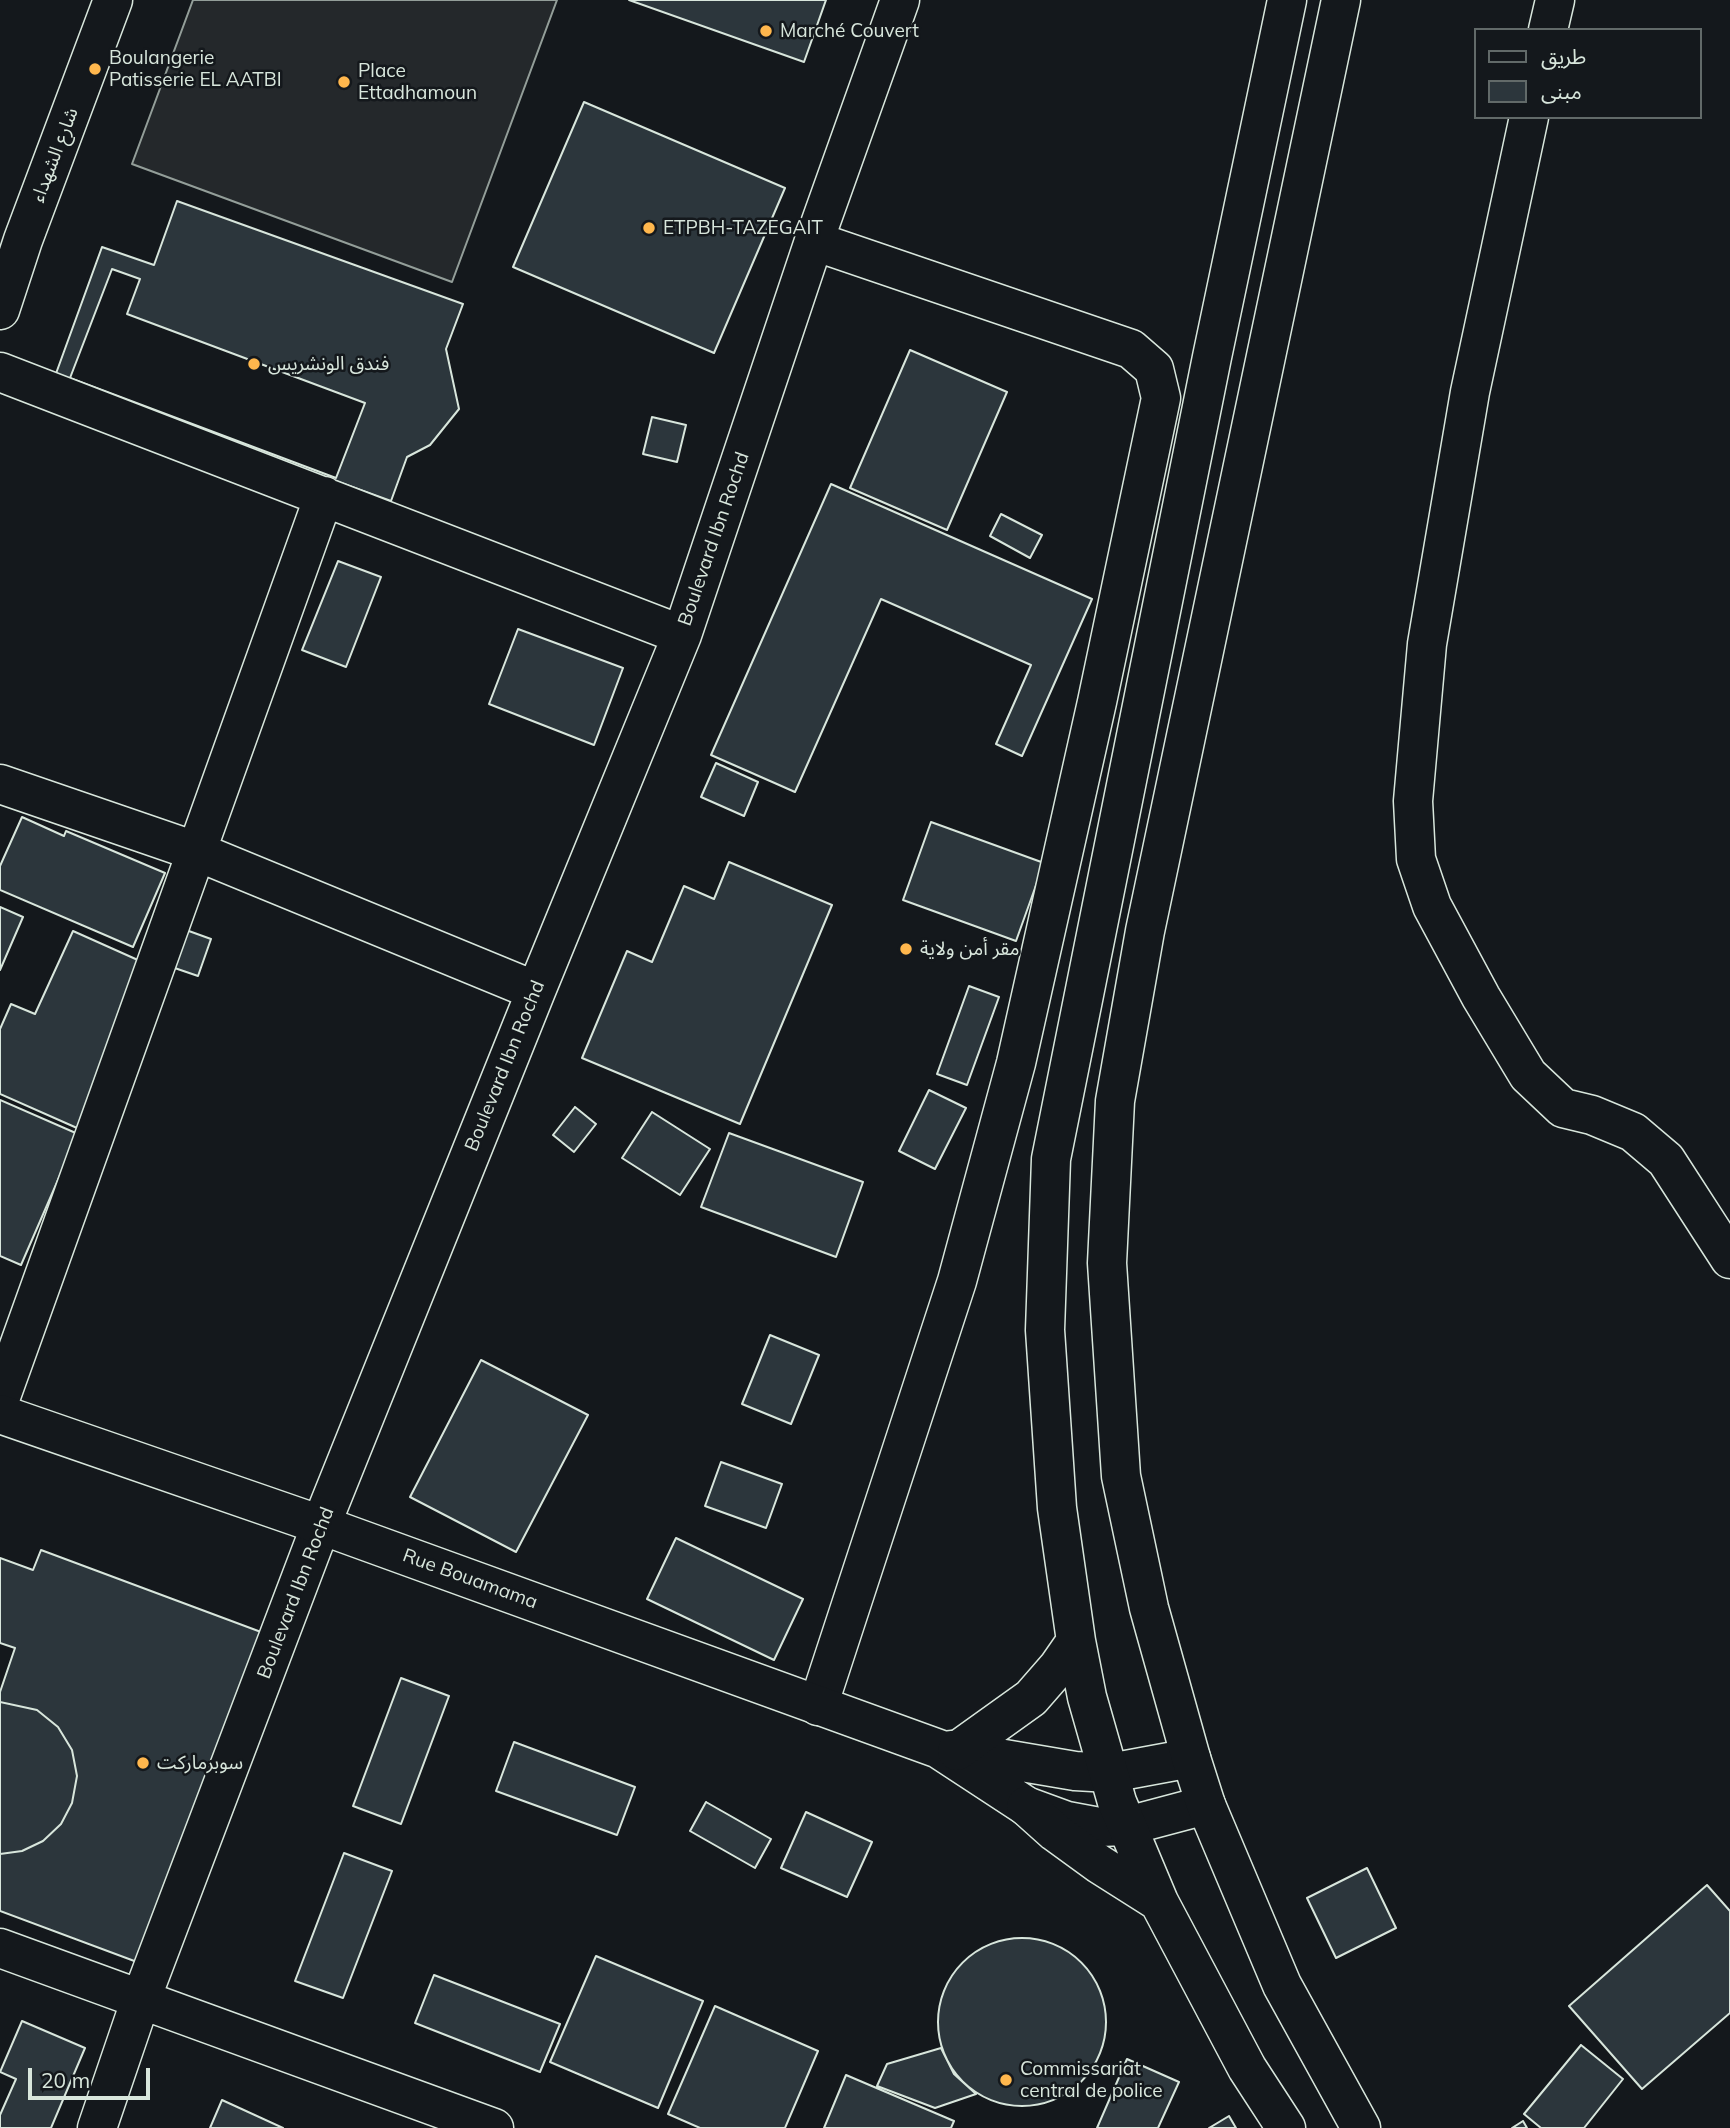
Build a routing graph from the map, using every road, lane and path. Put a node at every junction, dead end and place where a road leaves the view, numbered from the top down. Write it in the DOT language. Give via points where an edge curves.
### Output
graph roads {
  1 [pos="113,0"];
  2 [pos="900,0"];
  3 [pos="1287,0"];
  4 [pos="1341,0"];
  5 [pos="1555,0"];
  6 [pos="1548,28"];
  7 [pos="1529,119"];
  8 [pos="12,236"];
  9 [pos="814,241"];
  10 [pos="0,310"];
  11 [pos="0,372"];
  12 [pos="324,496"];
  13 [pos="682,635"];
  14 [pos="0,784"];
  15 [pos="198,852"];
  16 [pos="536,991"];
  17 [pos="1730,1259"];
  18 [pos="0,1399"];
  19 [pos="0,1414"];
  20 [pos="321,1525"];
  21 [pos="1076,1641"];
  22 [pos="818,1706"];
  23 [pos="948,1750"];
  24 [pos="1191,1758"];
  25 [pos="1110,1773"];
  26 [pos="1206,1805"];
  27 [pos="1026,1806"];
  28 [pos="1127,1826"];
  29 [pos="1159,1902"];
  30 [pos="0,1948"];
  31 [pos="141,1999"];
  32 [pos="97,2128"];
  33 [pos="495,2128"];
  34 [pos="1286,2128"];
  35 [pos="1360,2128"];
  1 -- 8 [label="main road, شارع الشهداء"];
  2 -- 9 [label="main road, Boulevard Ibn Rochd"];
  3 -- 21 [label="main road" via="1051,1158 1045,1330 1057,1508"];
  4 -- 24 [label="main road" via="1144,931 1115,1101 1107,1263 1121,1476 1149,1608"];
  5 -- 6 [label="main road"];
  7 -- 17 [label="main road" via="1470,392 1427,644 1413,801 1416,859 1432,906 1528,1075 1563,1108 1633,1132 1666,1160"];
  8 -- 10 [label="main road, شارع الشهداء"];
  9 -- 13 [label="main road, Boulevard Ibn Rochd"];
  9 -- 22 [label="main road" via="1131,349 1153,369 1161,398 1016,1063 957,1281"];
  11 -- 12 [label="main road"];
  12 -- 13 [label="main road"];
  12 -- 15 [label="main road"];
  13 -- 16 [label="main road, Boulevard Ibn Rochd"];
  14 -- 15 [label="main road"];
  15 -- 16 [label="main road"];
  15 -- 18 [label="main road"];
  16 -- 20 [label="main road, Boulevard Ibn Rochd"];
  19 -- 20 [label="main road, Rue Bouamama"];
  20 -- 22 [label="main road, Rue Bouamama"];
  20 -- 31 [label="main road, Boulevard Ibn Rochd"];
  21 -- 23 [label="main road" via="1031,1698"];
  21 -- 25 [label="main road"];
  22 -- 23 [label="main road, Rue Bouamama"];
  23 -- 25 [label="main road"];
  23 -- 27 [label="main road"];
  24 -- 25 [label="main road"];
  24 -- 26 [label="main road"];
  25 -- 28 [label="main road"];
  26 -- 28 [label="main road"];
  26 -- 35 [label="main road" via="1282,1985"];
  27 -- 28 [label="main road" via="1067,1821"];
  27 -- 29 [label="main road" via="1099,1864"];
  28 -- 29 [label="main road"];
  29 -- 34 [label="main road" via="1247,2068"];
  30 -- 31 [label="main road"];
  31 -- 32 [label="main road, Boulevard Ibn Rochd"];
  31 -- 33 [label="main road"];
}
